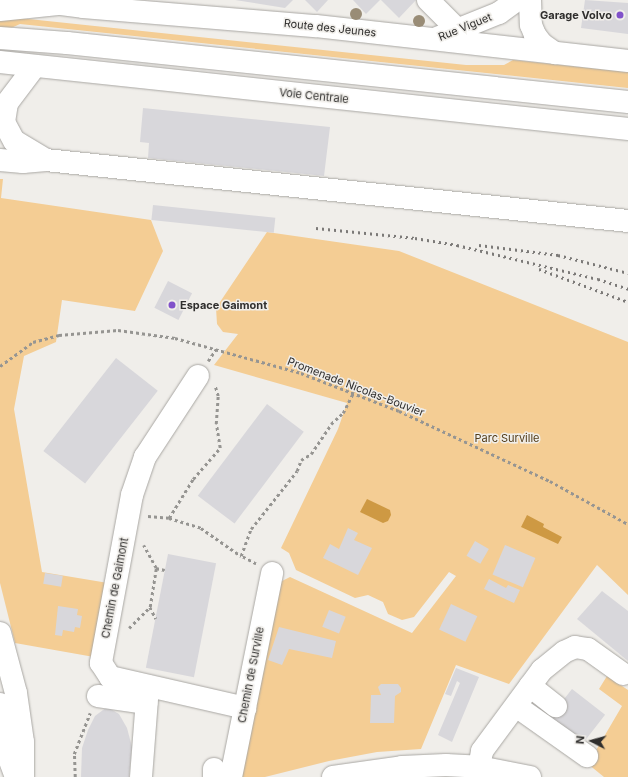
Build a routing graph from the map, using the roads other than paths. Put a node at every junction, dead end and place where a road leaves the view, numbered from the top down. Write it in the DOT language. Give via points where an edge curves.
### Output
graph roads {
  1 [pos="32,0"];
  2 [pos="428,0"];
  3 [pos="517,0"];
  4 [pos="530,0"];
  5 [pos="58,4"];
  6 [pos="91,4"];
  7 [pos="190,7"];
  8 [pos="0,10"];
  9 [pos="458,30"];
  10 [pos="0,38"];
  11 [pos="433,39"];
  12 [pos="555,53"];
  13 [pos="628,61"];
  14 [pos="0,62"];
  15 [pos="34,66"];
  16 [pos="628,102"];
  17 [pos="628,129"];
  18 [pos="1,158"];
  19 [pos="46,160"];
  20 [pos="583,218"];
  21 [pos="628,222"];
  22 [pos="628,236"];
  23 [pos="205,378"];
  24 [pos="272,573"];
  25 [pos="0,633"];
  26 [pos="623,674"];
  27 [pos="530,686"];
  28 [pos="147,694"];
  29 [pos="98,696"];
  30 [pos="0,704"];
  31 [pos="516,706"];
  32 [pos="556,706"];
  33 [pos="244,708"];
  34 [pos="0,734"];
  35 [pos="587,756"];
  36 [pos="0,761"];
  37 [pos="479,767"];
  38 [pos="220,774"];
  39 [pos="19,776"];
  40 [pos="141,777"];
  41 [pos="333,777"];
  42 [pos="530,777"];
  1 -- 5 [label="street, Route des Jeunes"];
  2 -- 9 [label="street"];
  3 -- 9 [label="street, Rue Viguet" via="499,13"];
  4 -- 12 [label="street" via="531,25 535,35 542,44"];
  5 -- 6 [label="street, Route des Jeunes"];
  5 -- 8 [label="street"];
  6 -- 7 [label="street, Route des Jeunes"];
  7 -- 11 [label="street, Route des Jeunes"];
  9 -- 11 [label="street, Rue Viguet"];
  10 -- 16 [label="street"];
  11 -- 12 [label="street, Route des Jeunes"];
  12 -- 13 [label="street, Route des Jeunes"];
  14 -- 15 [label="street, Voie Centrale"];
  15 -- 17 [label="street, Voie Centrale"];
  15 -- 19 [label="street" via="7,103 4,122 14,141"];
  18 -- 19 [label="street" via="23,162"];
  19 -- 20 [label="street"];
  20 -- 21 [label="street"];
  20 -- 22 [label="street"];
  23 -- 28 [label="street, Chemin de Gaimont" via="145,457 129,512 100,663 110,677"];
  24 -- 33 [label="street, Chemin de Surville"];
  25 -- 39 [label="street" via="16,693 23,742"];
  26 -- 27 [label="street" via="596,654 575,647 555,658"];
  27 -- 31 [label="street"];
  27 -- 32 [label="street"];
  28 -- 29 [label="street"];
  28 -- 33 [label="street, Chemin de Gaimont"];
  28 -- 40 [label="street"];
  30 -- 39 [label="street"];
  31 -- 35 [label="street"];
  31 -- 37 [label="street" via="482,751"];
  33 -- 38 [label="street, Chemin de Surville"];
  34 -- 39 [label="street"];
  36 -- 39 [label="street"];
  37 -- 41 [label="street" via="402,767"];
  37 -- 42 [label="street"];
}
